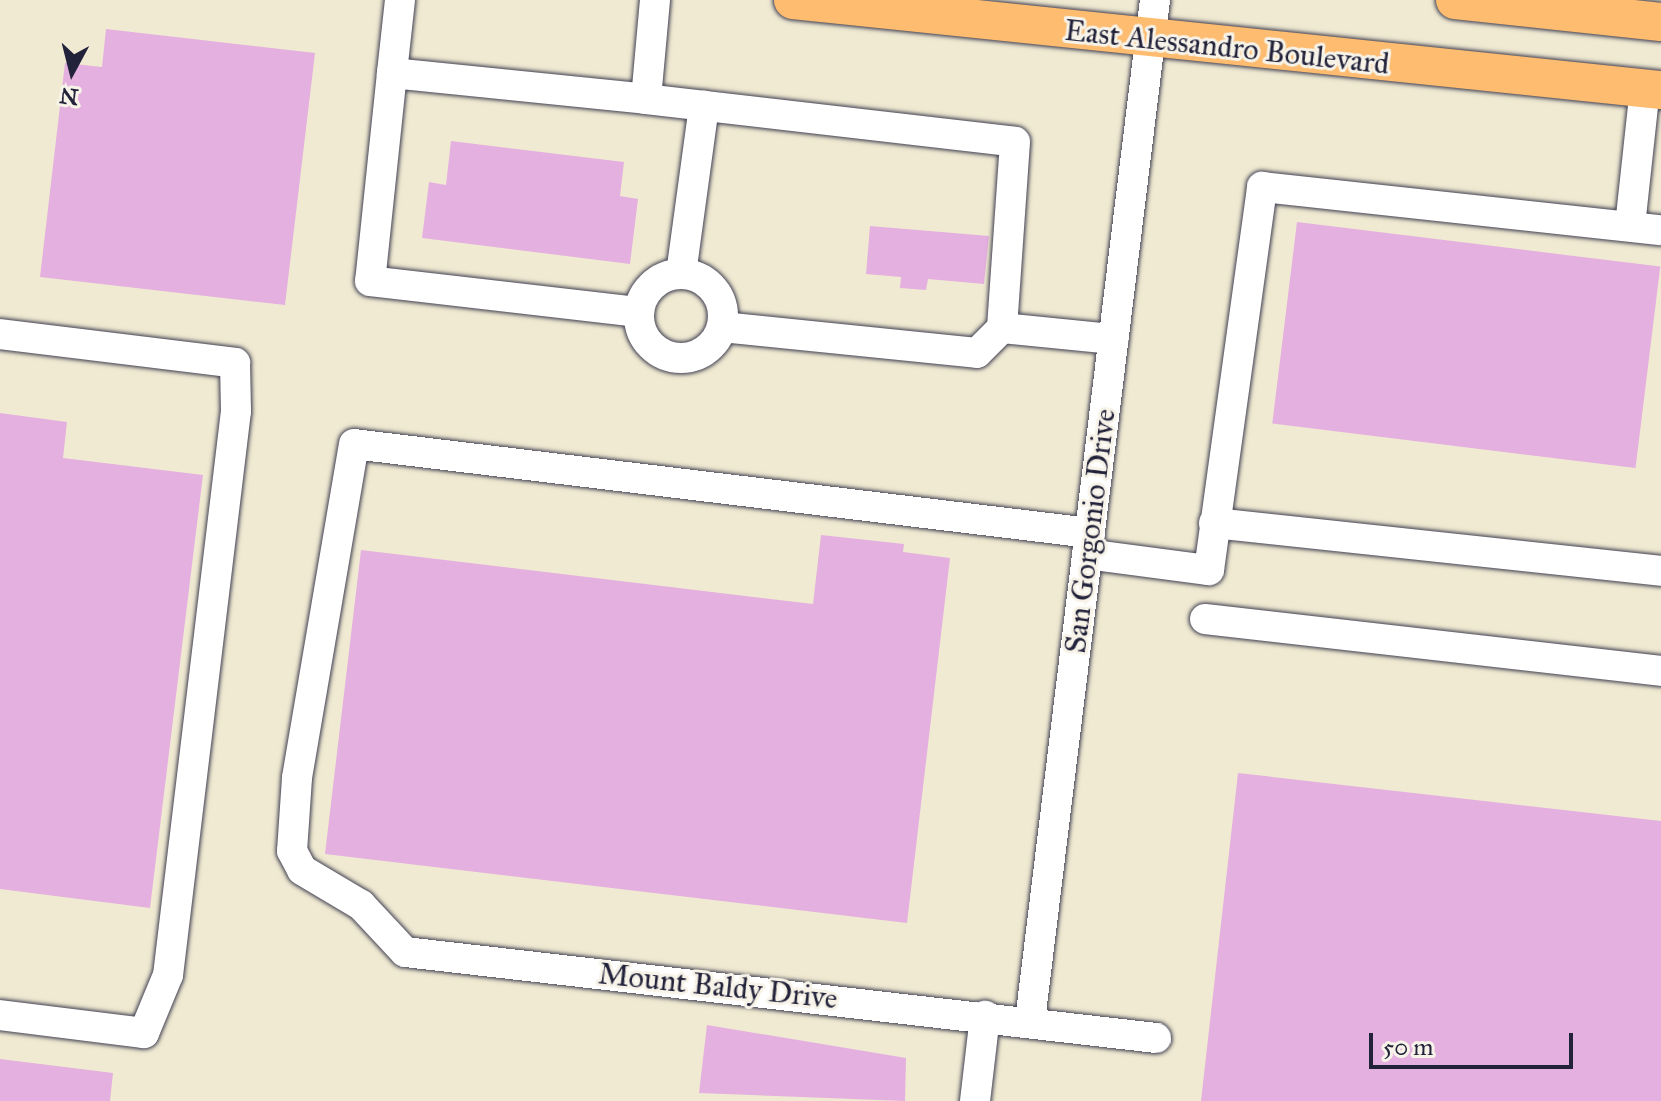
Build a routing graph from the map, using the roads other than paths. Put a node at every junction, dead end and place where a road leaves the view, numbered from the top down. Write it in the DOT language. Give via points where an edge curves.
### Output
graph roads {
  1 [pos="400,0"];
  2 [pos="655,0"];
  3 [pos="793,0"];
  4 [pos="1155,0"];
  5 [pos="1455,0"];
  6 [pos="1661,22"];
  7 [pos="1149,41"];
  8 [pos="392,73"];
  9 [pos="1653,89"];
  10 [pos="646,99"];
  11 [pos="704,106"];
  12 [pos="1630,226"];
  13 [pos="1661,230"];
  14 [pos="681,274"];
  15 [pos="639,312"];
  16 [pos="722,327"];
  17 [pos="1002,328"];
  18 [pos="0,334"];
  19 [pos="1113,339"];
  20 [pos="1214,523"];
  21 [pos="1088,544"];
  22 [pos="1661,571"];
  23 [pos="1205,619"];
  24 [pos="1661,671"];
  25 [pos="0,1015"];
  26 [pos="985,1016"];
  27 [pos="1030,1021"];
  28 [pos="1156,1038"];
  29 [pos="975,1101"];
  1 -- 8 [label="street"];
  2 -- 10 [label="street"];
  3 -- 7 [label="main road, East Alessandro Boulevard"];
  4 -- 7 [label="street, San Gorgonio Drive"];
  5 -- 6 [label="main road"];
  7 -- 9 [label="main road, East Alessandro Boulevard"];
  7 -- 19 [label="street, San Gorgonio Drive"];
  8 -- 10 [label="street"];
  8 -- 15 [label="street" via="370,281"];
  9 -- 12 [label="street"];
  10 -- 11 [label="street"];
  11 -- 14 [label="street"];
  11 -- 17 [label="street" via="1015,142"];
  12 -- 13 [label="street"];
  12 -- 20 [label="street" via="1262,187"];
  14 -- 15 [label="street" via="648,289"];
  14 -- 16 [label="street" via="706,281 715,290"];
  15 -- 16 [label="street" via="646,339 655,349 681,358 707,349"];
  16 -- 17 [label="street" via="977,353"];
  17 -- 19 [label="street"];
  18 -- 25 [label="street" via="235,363 236,411 168,975 144,1033"];
  19 -- 21 [label="street, San Gorgonio Drive"];
  20 -- 21 [label="street" via="1209,570"];
  20 -- 22 [label="street"];
  21 -- 26 [label="street, Mount Baldy Drive" via="354,444 297,778 292,851 302,870 361,905 405,952"];
  21 -- 27 [label="street, San Gorgonio Drive"];
  23 -- 24 [label="street"];
  26 -- 27 [label="street, Mount Baldy Drive"];
  26 -- 29 [label="street"];
  27 -- 28 [label="street, Mount Baldy Drive"];
}
